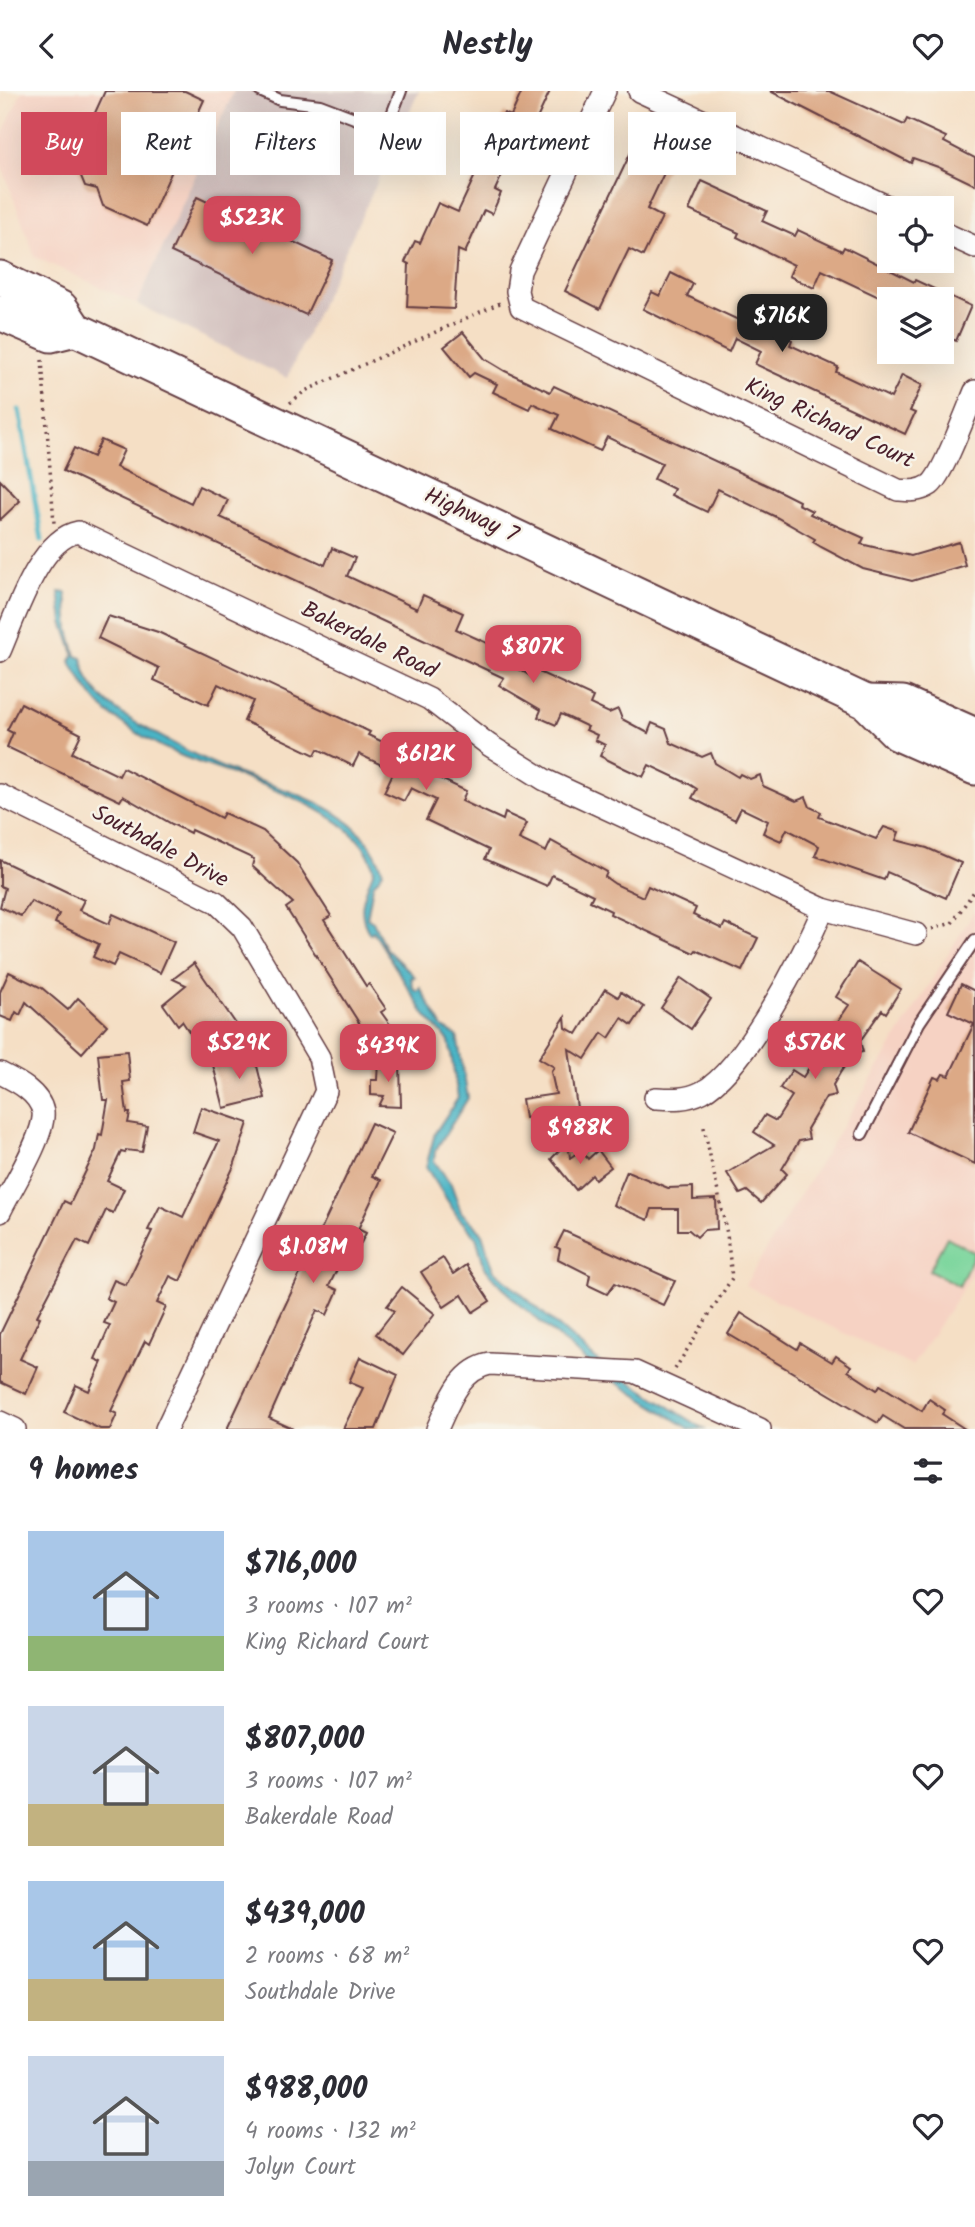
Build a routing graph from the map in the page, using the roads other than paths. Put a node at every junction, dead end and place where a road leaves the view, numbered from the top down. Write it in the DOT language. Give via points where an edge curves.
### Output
graph roads {
  1 [pos="260,91"];
  2 [pos="401,91"];
  3 [pos="605,91"];
  4 [pos="639,91"];
  5 [pos="877,202"];
  6 [pos="954,237"];
  7 [pos="975,247"];
  8 [pos="0,278"];
  9 [pos="0,313"];
  10 [pos="75,329"];
  11 [pos="975,391"];
  12 [pos="0,650"];
  13 [pos="866,702"];
  14 [pos="975,735"];
  15 [pos="975,768"];
  16 [pos="0,795"];
  17 [pos="823,909"];
  18 [pos="916,934"];
  19 [pos="975,940"];
  20 [pos="0,1073"];
  21 [pos="655,1098"];
  22 [pos="862,1134"];
  23 [pos="0,1212"];
  24 [pos="0,1422"];
  25 [pos="758,1428"];
  26 [pos="15,1429"];
  27 [pos="166,1429"];
  28 [pos="437,1429"];
  1 -- 2 [label="lane" via="280,100 320,105 387,130"];
  3 -- 11 [label="street, King Richard Court" via="520,271 521,307 898,490 916,492 932,484"];
  4 -- 5 [label="street"];
  6 -- 7 [label="street"];
  8 -- 10 [label="main road, Highway 7" via="61,309"];
  9 -- 10 [label="main road, Highway 7" via="51,335"];
  10 -- 13 [label="main road, Highway 7"];
  12 -- 17 [label="street, Bakerdale Road" via="43,557 70,533 78,532 429,699 545,780"];
  13 -- 14 [label="main road, Highway 7" via="903,703"];
  13 -- 15 [label="main road, Highway 7" via="898,734"];
  16 -- 27 [label="street, Southdale Drive" via="216,902 242,927 319,1057 326,1091"];
  17 -- 18 [label="street, Bakerdale Road"];
  17 -- 21 [label="street" via="802,959 724,1075 685,1100"];
  19 -- 22 [label="lane" via="919,1023"];
  20 -- 23 [label="street" via="20,1083 43,1112 39,1132"];
  24 -- 26 [label="street"];
  25 -- 28 [label="street" via="635,1372 490,1364 480,1366 461,1382"];
}
